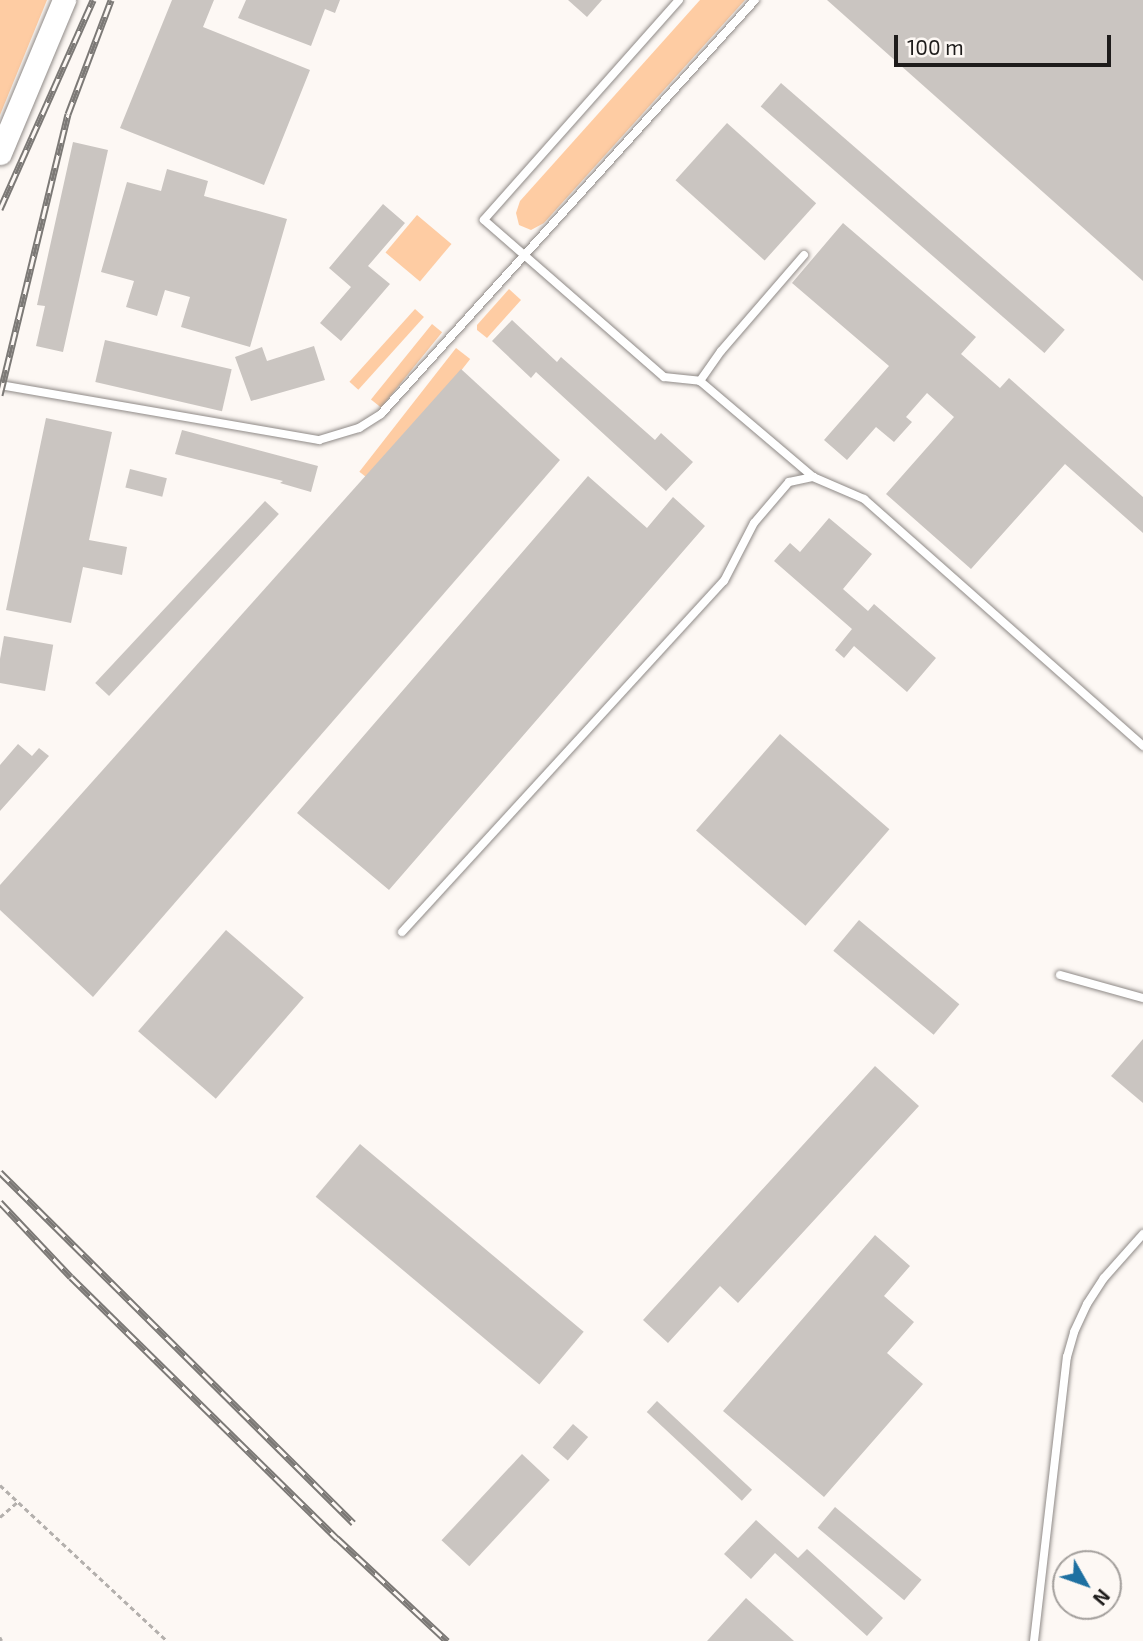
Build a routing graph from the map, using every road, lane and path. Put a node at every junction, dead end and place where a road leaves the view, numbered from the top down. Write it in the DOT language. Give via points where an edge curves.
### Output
graph roads {
  1 [pos="64,0"];
  2 [pos="678,0"];
  3 [pos="755,0"];
  4 [pos="0,153"];
  5 [pos="523,254"];
  6 [pos="804,255"];
  7 [pos="700,381"];
  8 [pos="0,384"];
  9 [pos="813,477"];
  10 [pos="1143,746"];
  11 [pos="402,932"];
  12 [pos="1060,975"];
  13 [pos="1143,998"];
  14 [pos="1143,1234"];
  15 [pos="0,1485"];
  16 [pos="17,1502"];
  17 [pos="0,1517"];
  18 [pos="167,1641"];
  19 [pos="1034,1641"];
  1 -- 4 [label="main road"];
  2 -- 5 [label="lane" via="484,220"];
  3 -- 5 [label="lane"];
  5 -- 7 [label="lane" via="664,377"];
  5 -- 8 [label="lane" via="381,414 359,428 319,440"];
  6 -- 7 [label="lane"];
  7 -- 9 [label="lane"];
  9 -- 10 [label="lane" via="864,499"];
  9 -- 11 [label="lane" via="789,482 754,523 724,581"];
  12 -- 13 [label="lane"];
  14 -- 19 [label="lane" via="1087,1304 1067,1357"];
  15 -- 16 [label="path"];
  16 -- 17 [label="path"];
  16 -- 18 [label="path"];
}
